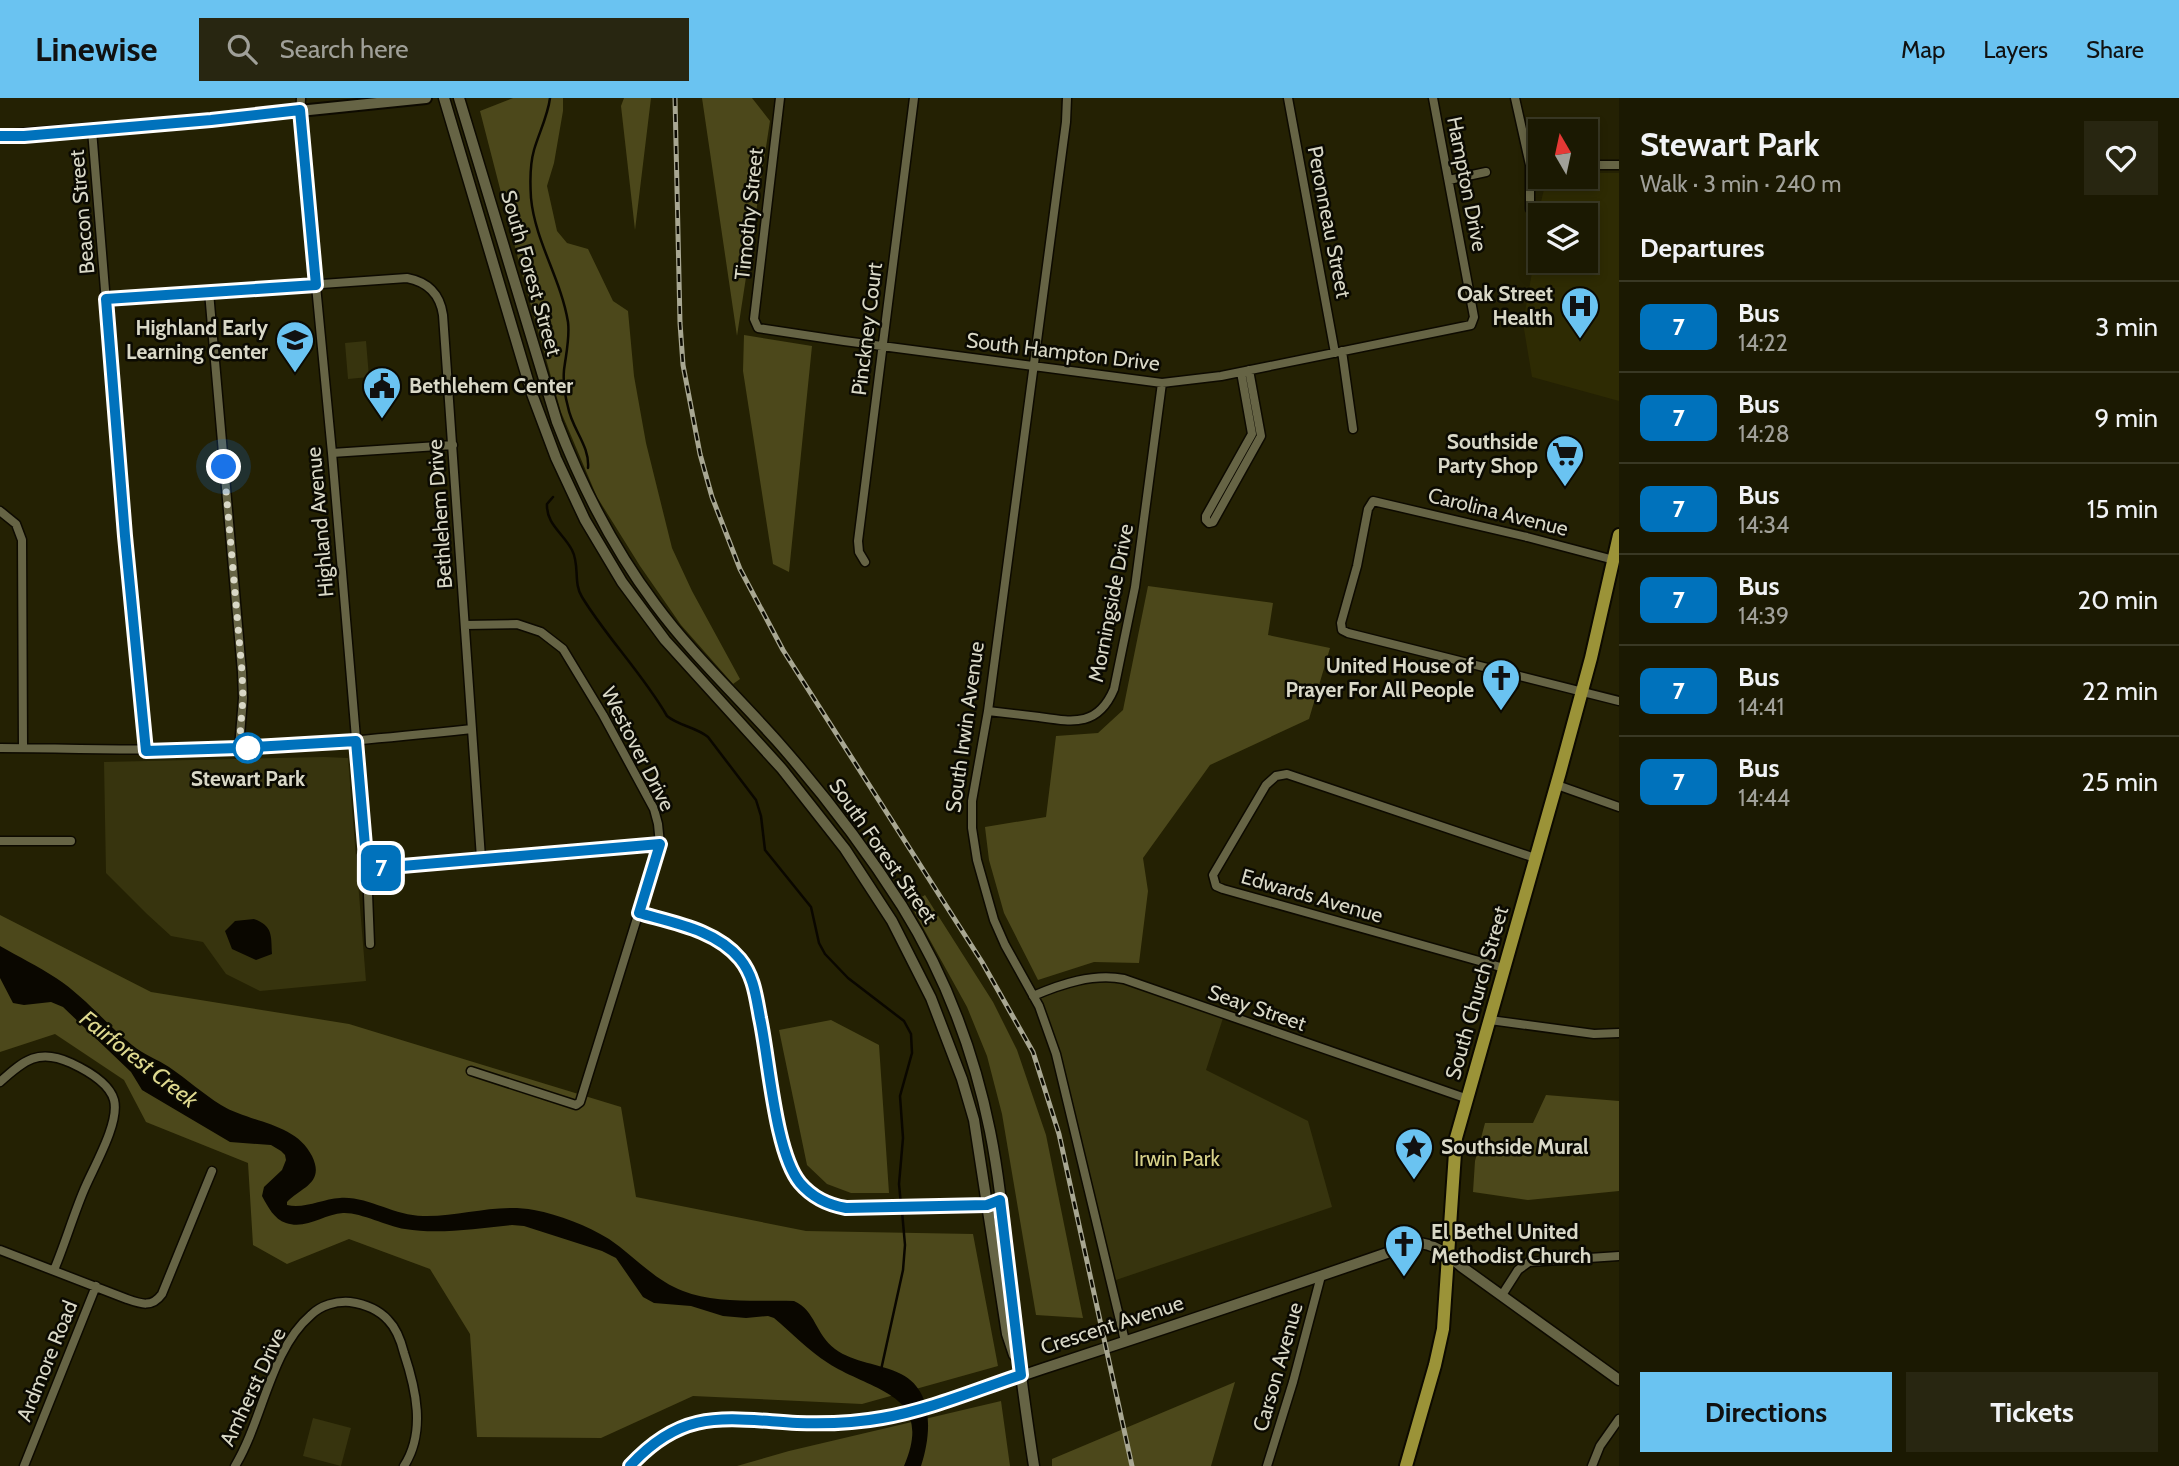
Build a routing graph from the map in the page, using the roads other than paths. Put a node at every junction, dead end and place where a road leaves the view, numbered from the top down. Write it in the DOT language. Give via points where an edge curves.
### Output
graph roads {
  1 [pos="425,98"];
  2 [pos="444,98"];
  3 [pos="459,98"];
  4 [pos="779,98"];
  5 [pos="914,98"];
  6 [pos="1067,98"];
  7 [pos="1288,98"];
  8 [pos="1433,98"];
  9 [pos="1515,98"];
  10 [pos="301,104"];
  11 [pos="92,130"];
  12 [pos="0,136"];
  13 [pos="1528,156"];
  14 [pos="1598,165"];
  15 [pos="1619,165"];
  16 [pos="1486,172"];
  17 [pos="1449,180"];
  18 [pos="316,285"];
  19 [pos="209,292"];
  20 [pos="106,299"];
  21 [pos="1474,317"];
  22 [pos="763,330"];
  23 [pos="883,346"];
  24 [pos="1338,352"];
  25 [pos="1033,367"];
  26 [pos="1245,371"];
  27 [pos="1162,383"];
  28 [pos="1353,429"];
  29 [pos="1256,435"];
  30 [pos="453,445"];
  31 [pos="332,453"];
  32 [pos="0,510"];
  33 [pos="1619,539"];
  34 [pos="1614,560"];
  35 [pos="864,562"];
  36 [pos="466,625"];
  37 [pos="1582,692"];
  38 [pos="1619,701"];
  39 [pos="988,711"];
  40 [pos="472,729"];
  41 [pos="356,741"];
  42 [pos="0,748"];
  43 [pos="23,748"];
  44 [pos="239,748"];
  45 [pos="146,751"];
  46 [pos="1557,785"];
  47 [pos="1619,807"];
  48 [pos="0,841"];
  49 [pos="71,841"];
  50 [pos="660,844"];
  51 [pos="481,858"];
  52 [pos="1535,858"];
  53 [pos="367,869"];
  54 [pos="639,913"];
  55 [pos="370,944"];
  56 [pos="1504,968"];
  57 [pos="1033,996"];
  58 [pos="1490,1020"];
  59 [pos="1619,1033"];
  60 [pos="471,1070"];
  61 [pos="0,1082"];
  62 [pos="1468,1098"];
  63 [pos="212,1171"];
  64 [pos="1000,1200"];
  65 [pos="987,1205"];
  66 [pos="0,1250"];
  67 [pos="1447,1254"];
  68 [pos="1619,1256"];
  69 [pos="54,1270"];
  70 [pos="1321,1276"];
  71 [pos="96,1286"];
  72 [pos="1502,1295"];
  73 [pos="1125,1342"];
  74 [pos="1021,1375"];
  75 [pos="1619,1380"];
  76 [pos="1619,1419"];
  77 [pos="23,1466"];
  78 [pos="235,1466"];
  79 [pos="404,1466"];
  80 [pos="630,1466"];
  81 [pos="1034,1466"];
  82 [pos="1267,1466"];
  83 [pos="1406,1466"];
  84 [pos="1592,1466"];
  1 -- 10 [label="main road"];
  2 -- 65 [label="street, South Forest Street" via="533,394 570,490 603,552 643,612 803,794 892,921 931,998 962,1079 974,1120"];
  3 -- 64 [label="street, South Forest Street" via="546,390 583,484 654,603 810,781 902,907 941,979 970,1055 990,1134"];
  4 -- 22 [label="street, Timothy Street" via="754,319"];
  5 -- 23 [label="street, Pinckney Court"];
  6 -- 25 [label="street, South Irwin Avenue"];
  7 -- 24 [label="street, Peronneau Street"];
  8 -- 17 [label="street, Hampton Drive"];
  9 -- 13 [label="street"];
  10 -- 11 [label="main road" via="211,120"];
  10 -- 18 [label="street, Highland Avenue"];
  11 -- 12 [label="main road"];
  11 -- 20 [label="street, Beacon Street"];
  14 -- 15 [label="street"];
  16 -- 17 [label="street"];
  17 -- 21 [label="street, Hampton Drive"];
  18 -- 19 [label="street, Bethlehem Drive"];
  18 -- 30 [label="street, Bethlehem Drive" via="407,278 432,289 442,306"];
  18 -- 31 [label="street, Highland Avenue"];
  19 -- 20 [label="street, Bethlehem Drive"];
  19 -- 44 [label="street" via="242,672"];
  20 -- 45 [label="street, Beacon Street"];
  21 -- 24 [label="street, South Hampton Drive" via="1467,327"];
  22 -- 23 [label="street, South Hampton Drive"];
  23 -- 25 [label="street, South Hampton Drive"];
  23 -- 35 [label="street, Pinckney Court" via="858,541"];
  24 -- 26 [label="street, South Hampton Drive"];
  24 -- 28 [label="street, Peronneau Street"];
  25 -- 27 [label="street, South Hampton Drive"];
  25 -- 39 [label="street, South Irwin Avenue"];
  26 -- 27 [label="street, South Hampton Drive"];
  26 -- 29 [label="street"];
  27 -- 39 [label="street, Morningside Drive" via="1136,587 1109,700 1096,715 1077,721"];
  29 -- 29 [label="street" via="1206,516 1209,523 1213,522"];
  30 -- 31 [label="street"];
  30 -- 36 [label="street, Bethlehem Drive"];
  31 -- 41 [label="street, Highland Avenue"];
  32 -- 43 [label="street" via="16,524 22,540"];
  33 -- 34 [label="main road, South Church Street"];
  34 -- 37 [label="main road, South Church Street"];
  34 -- 37 [label="street, Carolina Avenue" via="1373,501 1340,623 1348,633"];
  36 -- 40 [label="street, Bethlehem Drive"];
  36 -- 50 [label="street, Westover Drive" via="517,624 541,632 564,649 654,809"];
  37 -- 38 [label="street"];
  37 -- 46 [label="main road, South Church Street"];
  39 -- 57 [label="street, South Irwin Avenue" via="972,802 976,860 994,920"];
  40 -- 41 [label="street"];
  40 -- 51 [label="street, Bethlehem Drive"];
  41 -- 44 [label="street"];
  41 -- 53 [label="street, Highland Avenue"];
  42 -- 43 [label="street"];
  43 -- 45 [label="street"];
  44 -- 45 [label="street"];
  46 -- 47 [label="street"];
  46 -- 52 [label="main road, South Church Street"];
  48 -- 49 [label="street"];
  50 -- 51 [label="street"];
  50 -- 54 [label="street, Westover Drive"];
  51 -- 53 [label="street"];
  52 -- 56 [label="main road, South Church Street"];
  52 -- 56 [label="street, Edwards Avenue" via="1287,774 1266,785 1213,875 1223,890"];
  53 -- 55 [label="street, Highland Avenue"];
  54 -- 60 [label="street, Westover Drive" via="580,1102 576,1105"];
  54 -- 65 [label="street" via="712,937 745,966 754,987 783,1143 800,1183 816,1197 856,1209"];
  56 -- 58 [label="main road, South Church Street"];
  57 -- 62 [label="street, Seay Street" via="1083,980 1124,979"];
  57 -- 73 [label="street, South Irwin Avenue" via="1059,1065"];
  58 -- 59 [label="street" via="1594,1034"];
  58 -- 62 [label="main road, South Church Street"];
  61 -- 69 [label="street" via="33,1058 50,1055 96,1078 114,1100 111,1125"];
  62 -- 67 [label="main road, South Church Street" via="1456,1138"];
  63 -- 71 [label="street" via="156,1301 141,1304"];
  64 -- 65 [label="street"];
  64 -- 74 [label="street, South Forest Street"];
  65 -- 74 [label="street, South Forest Street" via="1007,1335"];
  66 -- 69 [label="street, Ardmore Road"];
  67 -- 70 [label="street, Crescent Avenue" via="1427,1243 1416,1243"];
  67 -- 72 [label="street"];
  67 -- 83 [label="main road, South Church Street" via="1443,1329"];
  68 -- 72 [label="street" via="1529,1262"];
  69 -- 71 [label="street, Ardmore Road"];
  70 -- 73 [label="street, Crescent Avenue"];
  70 -- 82 [label="street, Carson Avenue"];
  71 -- 77 [label="street, Ardmore Road"];
  72 -- 75 [label="street"];
  73 -- 74 [label="street, Crescent Avenue"];
  74 -- 80 [label="street, Crescent Avenue" via="884,1418 822,1423 706,1419 673,1432"];
  74 -- 81 [label="street"];
  76 -- 84 [label="street"];
  78 -- 79 [label="street, Amherst Drive" via="293,1336 313,1313 345,1302 368,1306 383,1315 403,1349 417,1415 412,1450"];
}
